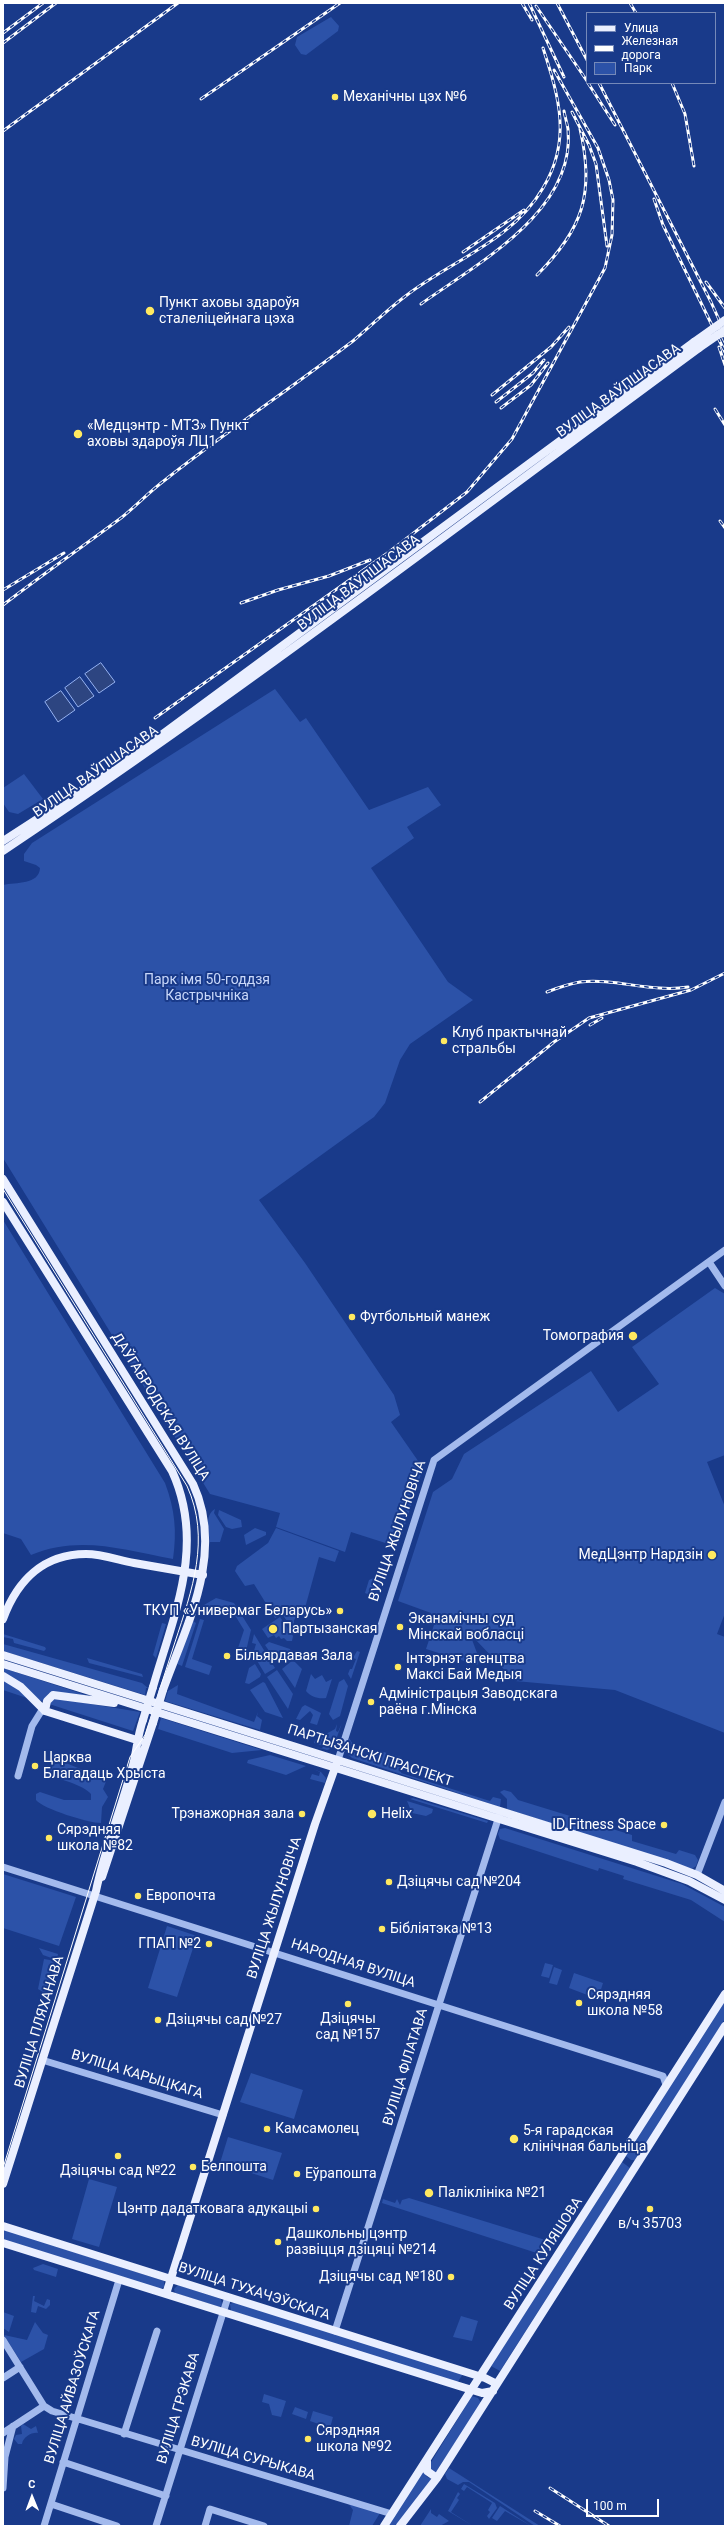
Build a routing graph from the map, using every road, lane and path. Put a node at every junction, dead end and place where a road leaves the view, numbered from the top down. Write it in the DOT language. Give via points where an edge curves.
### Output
graph roads {
  1 [pos="725,320"];
  2 [pos="725,330"];
  3 [pos="697,345"];
  4 [pos="3,841"];
  5 [pos="3,851"];
  6 [pos="3,1179"];
  7 [pos="3,1202"];
  8 [pos="725,1250"];
  9 [pos="709,1262"];
  10 [pos="725,1286"];
  11 [pos="185,1572"];
  12 [pos="203,1575"];
  13 [pos="3,1619"];
  14 [pos="3,1655"];
  15 [pos="3,1664"];
  16 [pos="3,1676"];
  17 [pos="166,1682"];
  18 [pos="154,1685"];
  19 [pos="137,1706"];
  20 [pos="43,1711"];
  21 [pos="148,1739"];
  22 [pos="136,1740"];
  23 [pos="338,1760"];
  24 [pos="335,1769"];
  25 [pos="18,1776"];
  26 [pos="725,1802"];
  27 [pos="499,1815"];
  28 [pos="3,1867"];
  29 [pos="698,1875"];
  30 [pos="689,1881"];
  31 [pos="725,1891"];
  32 [pos="95,1893"];
  33 [pos="725,1900"];
  34 [pos="275,1953"];
  35 [pos="725,1994"];
  36 [pos="439,2005"];
  37 [pos="725,2026"];
  38 [pos="42,2060"];
  39 [pos="666,2085"];
  40 [pos="223,2115"];
  41 [pos="3,2184"];
  42 [pos="3,2226"];
  43 [pos="3,2243"];
  44 [pos="171,2279"];
  45 [pos="120,2280"];
  46 [pos="166,2294"];
  47 [pos="228,2297"];
  48 [pos="224,2312"];
  49 [pos="157,2331"];
  50 [pos="335,2331"];
  51 [pos="3,2340"];
  52 [pos="20,2367"];
  53 [pos="480,2377"];
  54 [pos="3,2378"];
  55 [pos="495,2387"];
  56 [pos="472,2390"];
  57 [pos="44,2406"];
  58 [pos="76,2419"];
  59 [pos="13,2426"];
  60 [pos="3,2433"];
  61 [pos="124,2434"];
  62 [pos="179,2452"];
  63 [pos="427,2461"];
  64 [pos="63,2462"];
  65 [pos="437,2478"];
  66 [pos="3,2488"];
  67 [pos="166,2496"];
  68 [pos="51,2504"];
  69 [pos="392,2514"];
  70 [pos="44,2526"];
  71 [pos="117,2526"];
  72 [pos="156,2526"];
  73 [pos="205,2526"];
  74 [pos="264,2526"];
  75 [pos="384,2526"];
  76 [pos="400,2526"];
  1 -- 3 [label="main road, ВУЛІЦА ВАЎПШАСАВА, bridge"];
  2 -- 3 [label="main road, ВУЛІЦА ВАЎПШАСАВА, bridge"];
  3 -- 4 [label="main road, ВУЛІЦА ВАЎПШАСАВА" via="122,764"];
  3 -- 5 [label="main road, ВУЛІЦА ВАЎПШАСАВА" via="261,671 126,768"];
  6 -- 12 [label="main road, ДАЎГАБРОДСКАЯ ВУЛІЦА" via="193,1484 202,1505"];
  7 -- 11 [label="main road, ДАЎГАБРОДСКАЯ ВУЛІЦА" via="172,1472 187,1517"];
  8 -- 9 [label="street, ВУЛІЦА ЖЫЛУНОВІЧА"];
  9 -- 10 [label="street"];
  9 -- 23 [label="street, ВУЛІЦА ЖЫЛУНОВІЧА" via="434,1460"];
  11 -- 12 [label="main road"];
  11 -- 13 [label="main road" via="87,1554 59,1558 36,1569 24,1579"];
  11 -- 18 [label="main road, ДАЎГАБРОДСКАЯ ВУЛІЦА"];
  12 -- 17 [label="main road, ДАЎГАБРОДСКАЯ ВУЛІЦА"];
  14 -- 23 [label="main road, ПАРТЫЗАНСКІ ПРАСПЕКТ"];
  15 -- 19 [label="main road, ПАРТЫЗАНСКІ ПРАСПЕКТ"];
  16 -- 20 [label="main road" via="21,1687"];
  17 -- 18 [label="main road"];
  17 -- 21 [label="main road, ДАЎГАБРОДСКАЯ ВУЛІЦА, bridge"];
  18 -- 22 [label="main road, ДАЎГАБРОДСКАЯ ВУЛІЦА, bridge"];
  19 -- 20 [label="main road" via="53,1695 46,1701"];
  19 -- 24 [label="main road, ПАРТЫЗАНСКІ ПРАСПЕКТ"];
  20 -- 22 [label="main road"];
  20 -- 25 [label="street" via="32,1726"];
  21 -- 22 [label="main road"];
  21 -- 32 [label="main road, ВУЛІЦА ПЛЯХАНАВА" via="108,1864"];
  22 -- 32 [label="main road, ВУЛІЦА ПЛЯХАНАВА" via="134,1760 102,1862"];
  23 -- 24 [label="main road, ВУЛІЦА ЖЫЛУНОВІЧА"];
  23 -- 27 [label="main road, ПАРТЫЗАНСКІ ПРАСПЕКТ"];
  24 -- 27 [label="main road, ПАРТЫЗАНСКІ ПРАСПЕКТ"];
  24 -- 34 [label="main road, ВУЛІЦА ЖЫЛУНОВІЧА"];
  26 -- 29 [label="street"];
  27 -- 29 [label="main road, ПАРТЫЗАНСКІ ПРАСПЕКТ"];
  27 -- 30 [label="main road, ПАРТЫЗАНСКІ ПРАСПЕКТ"];
  27 -- 36 [label="street, ВУЛІЦА ФІЛАТАВА"];
  28 -- 32 [label="street, НАРОДНАЯ ВУЛІЦА"];
  29 -- 30 [label="main road"];
  29 -- 31 [label="main road, ПАРТЫЗАНСКІ ПРАСПЕКТ"];
  30 -- 33 [label="main road, ПАРТЫЗАНСКІ ПРАСПЕКТ"];
  32 -- 34 [label="street, НАРОДНАЯ ВУЛІЦА"];
  32 -- 38 [label="main road, ВУЛІЦА ПЛЯХАНАВА"];
  34 -- 36 [label="street, НАРОДНАЯ ВУЛІЦА"];
  34 -- 40 [label="main road, ВУЛІЦА ЖЫЛУНОВІЧА"];
  35 -- 39 [label="main road, ВУЛІЦА КУЛЯШОВА"];
  36 -- 39 [label="street, НАРОДНАЯ ВУЛІЦА" via="663,2076"];
  36 -- 50 [label="street, ВУЛІЦА ФІЛАТАВА"];
  37 -- 55 [label="main road"];
  38 -- 40 [label="street, ВУЛІЦА КАРЫЦКАГА"];
  38 -- 41 [label="main road, ВУЛІЦА ПЛЯХАНАВА"];
  39 -- 53 [label="main road, ВУЛІЦА КУЛЯШОВА"];
  40 -- 44 [label="main road, ВУЛІЦА ЖЫЛУНОВІЧА"];
  42 -- 44 [label="main road, ВУЛІЦА ТУХАЧЭЎСКАГА"];
  43 -- 45 [label="main road, ВУЛІЦА ТУХАЧЭЎСКАГА"];
  44 -- 46 [label="main road, ВУЛІЦА ЖЫЛУНОВІЧА"];
  44 -- 47 [label="main road, ВУЛІЦА ТУХАЧЭЎСКАГА"];
  45 -- 46 [label="main road, ВУЛІЦА ТУХАЧЭЎСКАГА"];
  45 -- 58 [label="street, ВУЛІЦА АЙВАЗОЎСКАГА"];
  46 -- 48 [label="main road, ВУЛІЦА ТУХАЧЭЎСКАГА"];
  47 -- 48 [label="street, ВУЛІЦА ГРЭКАВА"];
  47 -- 50 [label="main road, ВУЛІЦА ТУХАЧЭЎСКАГА"];
  48 -- 56 [label="main road, ВУЛІЦА ТУХАЧЭЎСКАГА"];
  48 -- 62 [label="street, ВУЛІЦА ГРЭКАВА"];
  49 -- 61 [label="street"];
  50 -- 53 [label="main road, ВУЛІЦА ТУХАЧЭЎСКАГА"];
  51 -- 52 [label="street"];
  52 -- 54 [label="street"];
  52 -- 57 [label="street"];
  53 -- 55 [label="main road, ВУЛІЦА ТУХАЧЭЎСКАГА"];
  53 -- 56 [label="main road, ВУЛІЦА КУЛЯШОВА"];
  55 -- 56 [label="main road, ВУЛІЦА ТУХАЧЭЎСКАГА" via="487,2393"];
  55 -- 65 [label="main road"];
  56 -- 63 [label="main road, ВУЛІЦА КУЛЯШОВА"];
  57 -- 58 [label="street, ВУЛІЦА СУРЫКАВА" via="52,2412"];
  57 -- 59 [label="street"];
  58 -- 61 [label="street, ВУЛІЦА СУРЫКАВА"];
  58 -- 64 [label="street, ВУЛІЦА АЙВАЗОЎСКАГА"];
  59 -- 60 [label="street"];
  59 -- 66 [label="street" via="5,2457"];
  61 -- 62 [label="street, ВУЛІЦА СУРЫКАВА"];
  62 -- 67 [label="street, ВУЛІЦА ГРЭКАВА"];
  62 -- 69 [label="street, ВУЛІЦА СУРЫКАВА"];
  63 -- 65 [label="main road" via="427,2471"];
  63 -- 69 [label="main road, ВУЛІЦА КУЛЯШОВА"];
  64 -- 67 [label="street"];
  64 -- 68 [label="street, ВУЛІЦА АЙВАЗОЎСКАГА"];
  65 -- 76 [label="main road"];
  67 -- 72 [label="street, ВУЛІЦА ГРЭКАВА"];
  68 -- 70 [label="street, ВУЛІЦА АЙВАЗОЎСКАГА"];
  68 -- 71 [label="street"];
  69 -- 75 [label="main road, ВУЛІЦА КУЛЯШОВА"];
  73 -- 74 [label="street" via="210,2509"];
}
